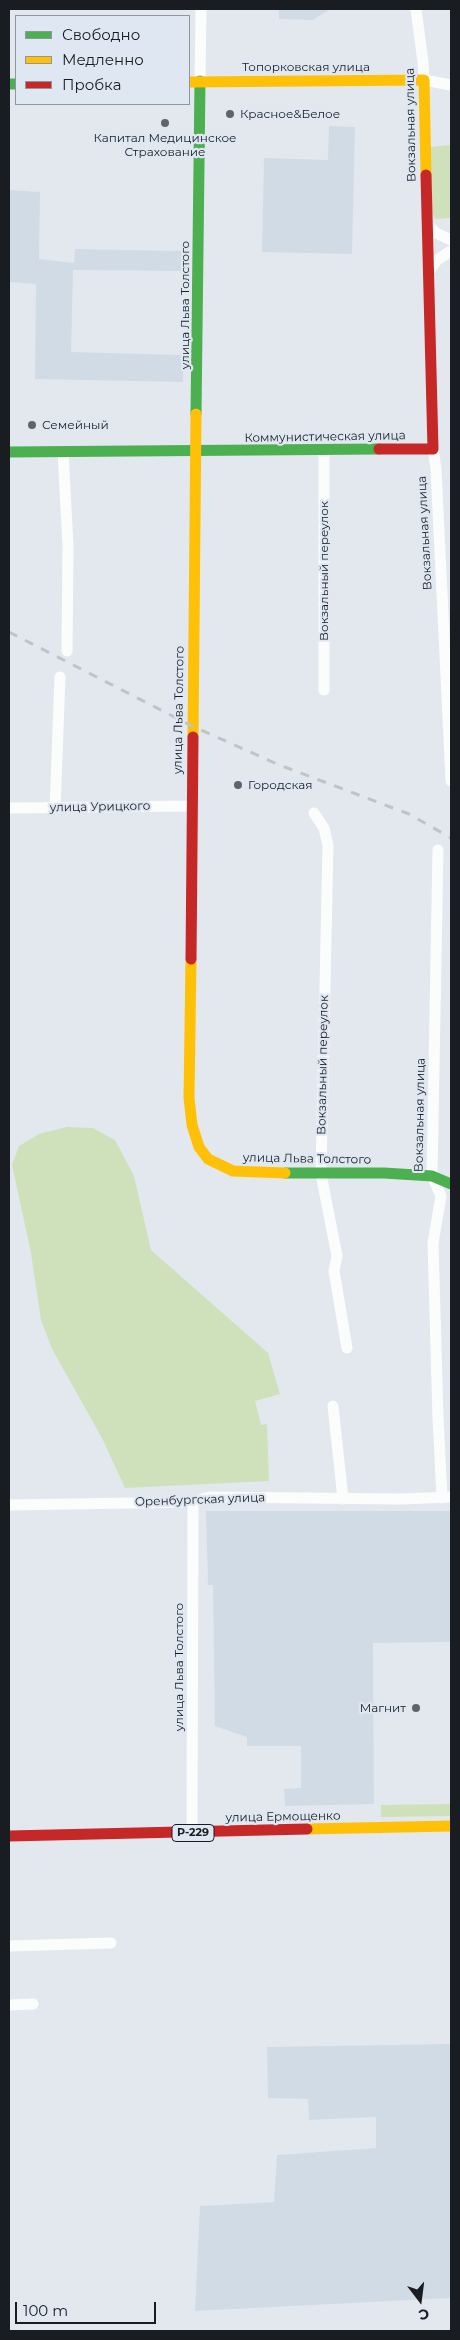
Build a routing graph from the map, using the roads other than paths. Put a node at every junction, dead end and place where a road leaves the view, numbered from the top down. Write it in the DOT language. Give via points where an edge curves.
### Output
graph roads {
  1 [pos="201,9"];
  2 [pos="416,9"];
  3 [pos="424,80"];
  4 [pos="194,81"];
  5 [pos="451,85"];
  6 [pos="427,224"];
  7 [pos="451,240"];
  8 [pos="451,251"];
  9 [pos="429,277"];
  10 [pos="433,449"];
  11 [pos="324,451"];
  12 [pos="9,452"];
  13 [pos="63,452"];
  14 [pos="197,452"];
  15 [pos="67,652"];
  16 [pos="60,677"];
  17 [pos="324,690"];
  18 [pos="451,781"];
  19 [pos="192,806"];
  20 [pos="9,808"];
  21 [pos="55,808"];
  22 [pos="314,813"];
  23 [pos="438,850"];
  24 [pos="321,1174"];
  25 [pos="432,1176"];
  26 [pos="451,1184"];
  27 [pos="347,1348"];
  28 [pos="333,1406"];
  29 [pos="447,1498"];
  30 [pos="343,1499"];
  31 [pos="193,1502"];
  32 [pos="9,1505"];
  33 [pos="451,1826"];
  34 [pos="192,1833"];
  35 [pos="9,1836"];
  36 [pos="111,1944"];
  37 [pos="9,1946"];
  38 [pos="32,2004"];
  39 [pos="9,2005"];
  1 -- 4 [label="street, улица Льва Толстого"];
  2 -- 3 [label="street, Вокзальная улица"];
  3 -- 4 [label="main road, Топорковская улица"];
  3 -- 5 [label="street"];
  3 -- 6 [label="main road, Вокзальная улица"];
  4 -- 14 [label="main road, улица Льва Толстого"];
  6 -- 7 [label="street"];
  6 -- 9 [label="main road, Вокзальная улица"];
  8 -- 9 [label="street" via="437,260"];
  9 -- 10 [label="main road, Вокзальная улица"];
  10 -- 11 [label="main road, Коммунистическая улица"];
  10 -- 18 [label="street, Вокзальная улица"];
  11 -- 14 [label="main road, Коммунистическая улица"];
  11 -- 17 [label="street, Вокзальный переулок"];
  12 -- 13 [label="main road"];
  13 -- 14 [label="main road, Коммунистическая улица"];
  13 -- 15 [label="street" via="68,546"];
  14 -- 19 [label="main road, улица Льва Толстого"];
  16 -- 21 [label="street"];
  19 -- 21 [label="street, улица Урицкого"];
  19 -- 24 [label="main road, улица Льва Толстого" via="188,1098 199,1147 208,1159 234,1171"];
  20 -- 21 [label="street, улица Урицкого"];
  22 -- 24 [label="street, Вокзальный переулок" via="324,828 328,845"];
  23 -- 25 [label="street, Вокзальная улица"];
  24 -- 25 [label="main road, улица Льва Толстого"];
  24 -- 27 [label="street, Вокзальный переулок" via="337,1256 334,1271"];
  25 -- 26 [label="main road, улица Льва Толстого"];
  25 -- 29 [label="street, Вокзальная улица" via="441,1196 433,1243 438,1417"];
  28 -- 30 [label="street"];
  29 -- 30 [label="street, Оренбургская улица"];
  30 -- 31 [label="street, Оренбургская улица" via="209,1497"];
  31 -- 32 [label="street, Оренбургская улица"];
  31 -- 34 [label="street, улица Льва Толстого"];
  33 -- 34 [label="main road, улица Ермощенко / Р-229"];
  34 -- 35 [label="main road, улица Ермощенко / Р-229"];
  36 -- 37 [label="street"];
  38 -- 39 [label="street"];
}
